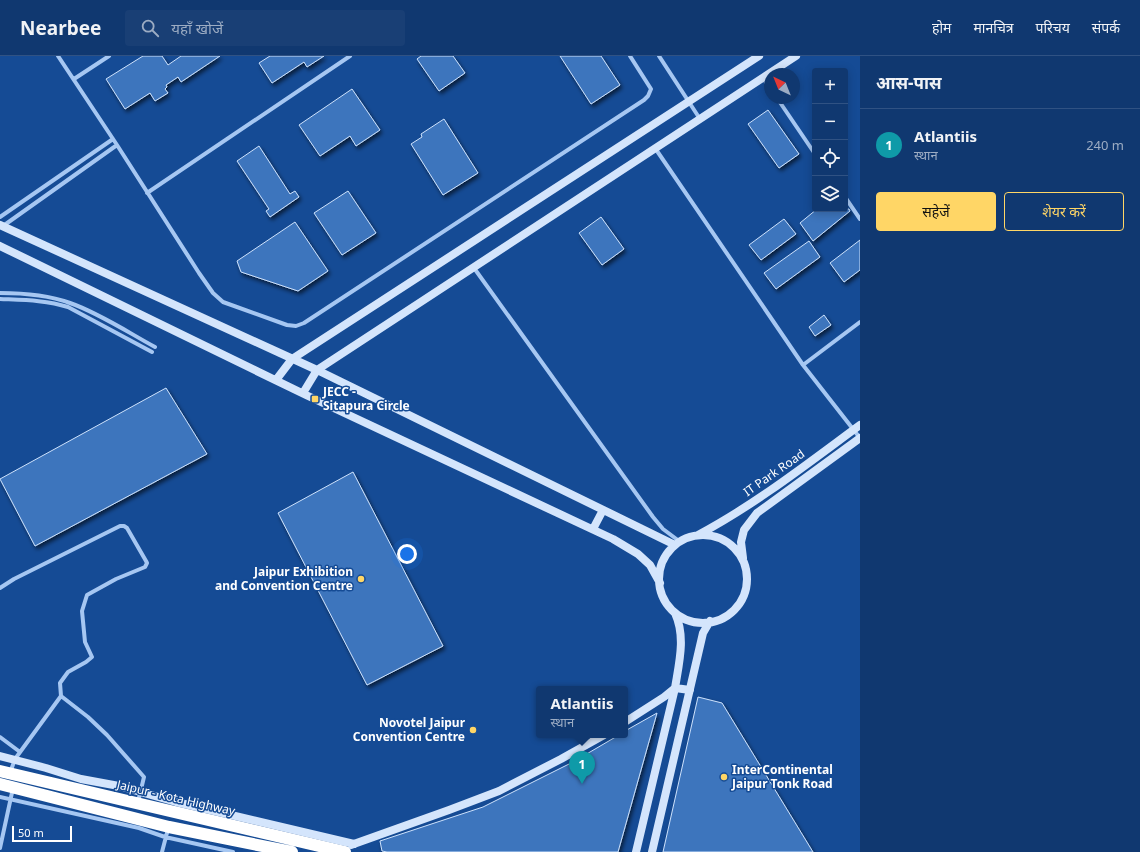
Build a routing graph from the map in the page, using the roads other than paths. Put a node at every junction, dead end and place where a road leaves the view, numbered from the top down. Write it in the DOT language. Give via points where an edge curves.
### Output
graph roads {
  1 [pos="58,56"];
  2 [pos="109,56"];
  3 [pos="350,56"];
  4 [pos="630,56"];
  5 [pos="659,56"];
  6 [pos="759,56"];
  7 [pos="796,56"];
  8 [pos="763,78"];
  9 [pos="74,79"];
  10 [pos="689,102"];
  11 [pos="781,104"];
  12 [pos="700,119"];
  13 [pos="113,139"];
  14 [pos="117,145"];
  15 [pos="655,148"];
  16 [pos="812,150"];
  17 [pos="147,192"];
  18 [pos="848,201"];
  19 [pos="0,217"];
  20 [pos="860,219"];
  21 [pos="1,226"];
  22 [pos="0,246"];
  23 [pos="474,268"];
  24 [pos="0,293"];
  25 [pos="0,299"];
  26 [pos="860,322"];
  27 [pos="155,347"];
  28 [pos="152,352"];
  29 [pos="292,359"];
  30 [pos="803,365"];
  31 [pos="317,370"];
  32 [pos="276,380"];
  33 [pos="303,393"];
  34 [pos="857,428"];
  35 [pos="860,438"];
  36 [pos="603,510"];
  37 [pos="593,529"];
  38 [pos="698,535"];
  39 [pos="677,543"];
  40 [pos="743,561"];
  41 [pos="660,584"];
  42 [pos="0,588"];
  43 [pos="675,613"];
  44 [pos="710,622"];
  45 [pos="675,688"];
  46 [pos="690,690"];
  47 [pos="61,696"];
  48 [pos="628,720"];
  49 [pos="0,737"];
  50 [pos="599,738"];
  51 [pos="20,752"];
  52 [pos="0,756"];
  53 [pos="14,759"];
  54 [pos="5,772"];
  55 [pos="0,784"];
  56 [pos="12,794"];
  57 [pos="0,797"];
  58 [pos="139,798"];
  59 [pos="167,832"];
  60 [pos="0,848"];
  61 [pos="350,848"];
  62 [pos="162,852"];
  63 [pos="233,852"];
  64 [pos="292,852"];
  65 [pos="636,852"];
  66 [pos="652,852"];
  1 -- 9 [label="street"];
  2 -- 9 [label="street"];
  3 -- 17 [label="street"];
  4 -- 17 [label="street" via="651,89 644,100 299,325 287,325 219,300"];
  5 -- 10 [label="street"];
  6 -- 10 [label="street"];
  7 -- 8 [label="street"];
  8 -- 12 [label="street"];
  9 -- 13 [label="street"];
  10 -- 12 [label="street"];
  10 -- 29 [label="street"];
  11 -- 16 [label="street"];
  12 -- 15 [label="street"];
  13 -- 14 [label="street"];
  13 -- 19 [label="street"];
  14 -- 17 [label="street"];
  14 -- 21 [label="street"];
  15 -- 23 [label="street"];
  15 -- 30 [label="street"];
  18 -- 20 [label="street"];
  21 -- 29 [label="street"];
  22 -- 32 [label="street"];
  23 -- 31 [label="street"];
  23 -- 39 [label="street" via="653,517"];
  24 -- 27 [label="street" via="23,293 70,303"];
  25 -- 28 [label="street" via="31,300 68,307"];
  26 -- 30 [label="street"];
  29 -- 31 [label="street"];
  29 -- 32 [label="street"];
  30 -- 34 [label="street"];
  31 -- 33 [label="street"];
  31 -- 36 [label="street"];
  32 -- 33 [label="street"];
  33 -- 37 [label="street"];
  34 -- 35 [label="street"];
  34 -- 38 [label="street, IT Park Road" via="758,500"];
  35 -- 40 [label="street, IT Park Road" via="757,513 744,530 741,542"];
  36 -- 37 [label="street"];
  36 -- 39 [label="street"];
  37 -- 41 [label="street" via="638,554 650,565"];
  38 -- 39 [label="street" via="687,537"];
  38 -- 40 [label="street" via="725,540 736,549"];
  39 -- 41 [label="street" via="664,559"];
  40 -- 44 [label="street" via="747,574 746,589 741,602 731,613"];
  41 -- 43 [label="street" via="665,602"];
  42 -- 47 [label="street" via="120,526 127,528 146,560 145,567 87,595 82,611 85,642 92,657 68,672 60,682"];
  43 -- 44 [label="street" via="688,620"];
  43 -- 45 [label="street" via="680,623 681,643"];
  44 -- 46 [label="street" via="703,633"];
  45 -- 46 [label="street"];
  45 -- 48 [label="street"];
  45 -- 65 [label="street"];
  46 -- 66 [label="street"];
  47 -- 51 [label="street"];
  47 -- 58 [label="street" via="92,721 144,777"];
  49 -- 51 [label="street"];
  50 -- 61 [label="street" via="499,791"];
  51 -- 53 [label="street"];
  52 -- 53 [label="street"];
  53 -- 54 [label="street"];
  53 -- 58 [label="street" via="81,779 120,786"];
  54 -- 58 [label="highway, Jaipur - Kota Highway"];
  55 -- 56 [label="highway"];
  56 -- 57 [label="street"];
  56 -- 59 [label="highway"];
  56 -- 60 [label="street"];
  58 -- 61 [label="street" via="294,831"];
  58 -- 61 [label="highway, Jaipur - Kota Highway" via="304,842"];
  59 -- 62 [label="street"];
  59 -- 63 [label="street"];
  59 -- 64 [label="highway"];
}
